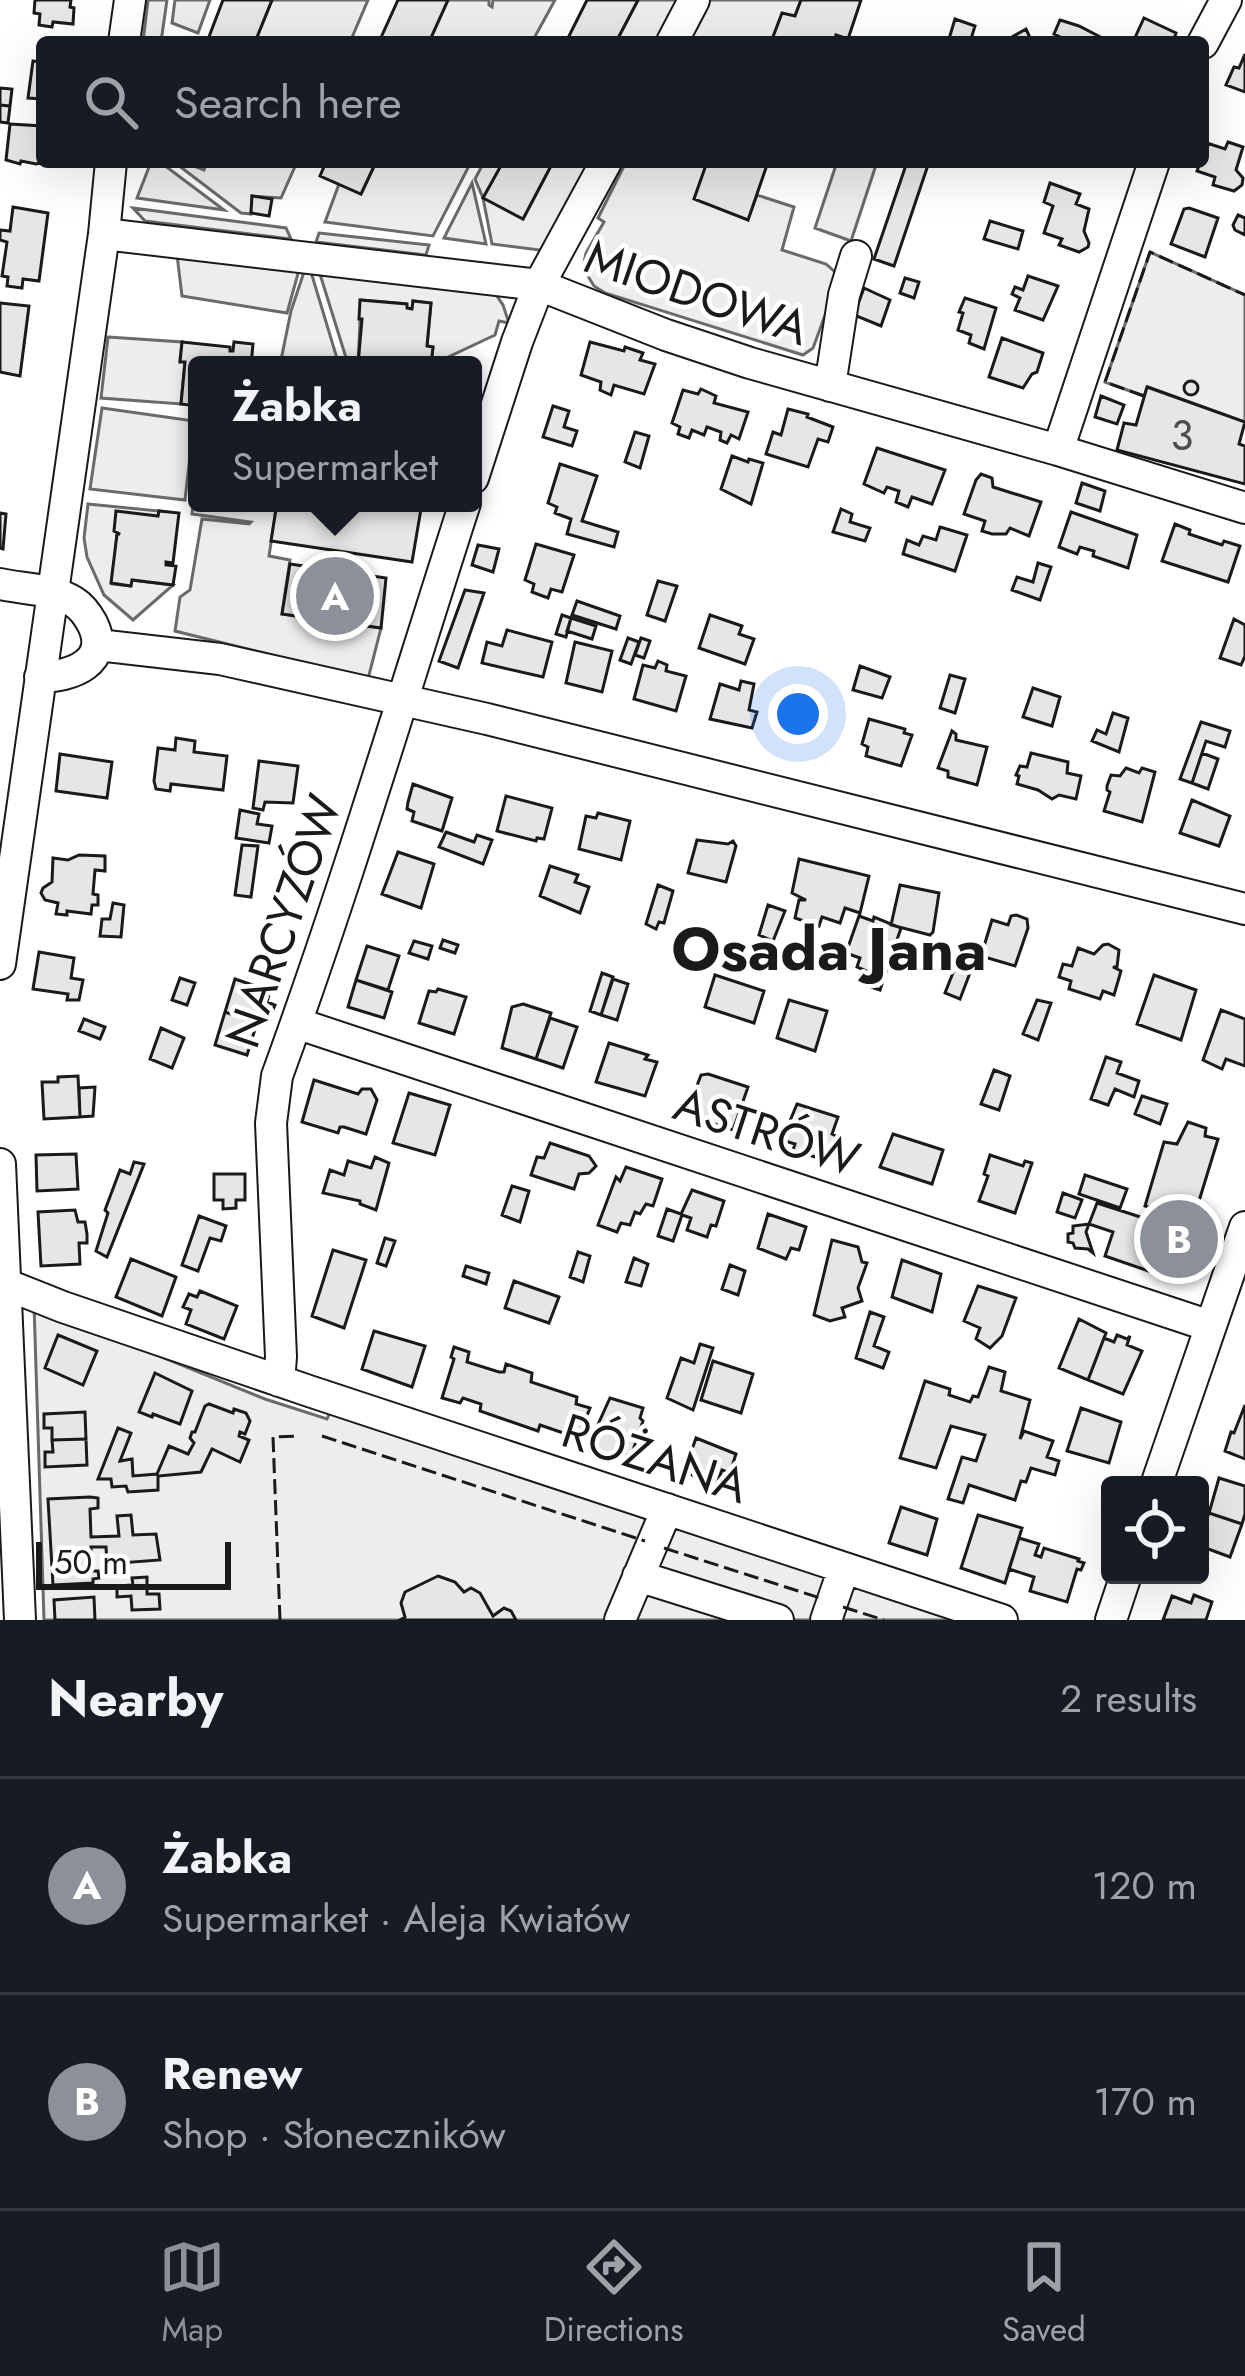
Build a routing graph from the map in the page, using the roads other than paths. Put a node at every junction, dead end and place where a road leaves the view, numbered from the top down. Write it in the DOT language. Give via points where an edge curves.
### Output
graph roads {
  1 [pos="130,0"];
  2 [pos="694,0"];
  3 [pos="1226,0"];
  4 [pos="125,36"];
  5 [pos="674,36"];
  6 [pos="1207,36"];
  7 [pos="110,168"];
  8 [pos="603,168"];
  9 [pos="1152,168"];
  10 [pos="104,234"];
  11 [pos="856,256"];
  12 [pos="539,285"];
  13 [pos="830,386"];
  14 [pos="482,450"];
  15 [pos="1058,450"];
  16 [pos="1245,508"];
  17 [pos="462,512"];
  18 [pos="0,584"];
  19 [pos="51,594"];
  20 [pos="98,646"];
  21 [pos="40,677"];
  22 [pos="404,700"];
  23 [pos="1245,909"];
  24 [pos="0,964"];
  25 [pos="296,1023"];
  26 [pos="0,1164"];
  27 [pos="1245,1227"];
  28 [pos="3,1284"];
  29 [pos="1210,1326"];
  30 [pos="279,1382"];
  31 [pos="1159,1476"];
  32 [pos="668,1509"];
  33 [pos="844,1568"];
  34 [pos="638,1576"];
  35 [pos="1123,1584"];
  36 [pos="20,1620"];
  37 [pos="620,1620"];
  38 [pos="778,1620"];
  39 [pos="826,1620"];
  40 [pos="1002,1620"];
  41 [pos="1111,1620"];
  1 -- 4 [label="street"];
  2 -- 5 [label="street"];
  3 -- 6 [label="street"];
  7 -- 10 [label="street"];
  8 -- 12 [label="street"];
  9 -- 15 [label="street"];
  10 -- 12 [label="street, MIODOWA"];
  10 -- 19 [label="street"];
  11 -- 13 [label="street"];
  12 -- 13 [label="street, MIODOWA"];
  12 -- 14 [label="street"];
  13 -- 15 [label="street, MIODOWA"];
  15 -- 16 [label="street, MIODOWA"];
  17 -- 22 [label="street, NARCYZÓW"];
  18 -- 19 [label="street"];
  19 -- 20 [label="street" via="84,610"];
  19 -- 21 [label="street"];
  20 -- 21 [label="street" via="80,669"];
  20 -- 22 [label="street" via="220,659"];
  21 -- 24 [label="street"];
  22 -- 23 [label="street"];
  22 -- 25 [label="street, NARCYZÓW"];
  25 -- 29 [label="street, ASTRÓW"];
  25 -- 30 [label="street, NARCYZÓW" via="271,1124"];
  26 -- 28 [label="street"];
  27 -- 29 [label="street"];
  28 -- 30 [label="street, RÓŻANA"];
  28 -- 36 [label="street"];
  29 -- 31 [label="street"];
  30 -- 32 [label="street, RÓŻANA"];
  32 -- 33 [label="street, RÓŻANA"];
  32 -- 34 [label="street"];
  33 -- 39 [label="street"];
  33 -- 40 [label="street, RÓŻANA"];
  34 -- 37 [label="street"];
  34 -- 38 [label="street"];
  35 -- 41 [label="street"];
}
